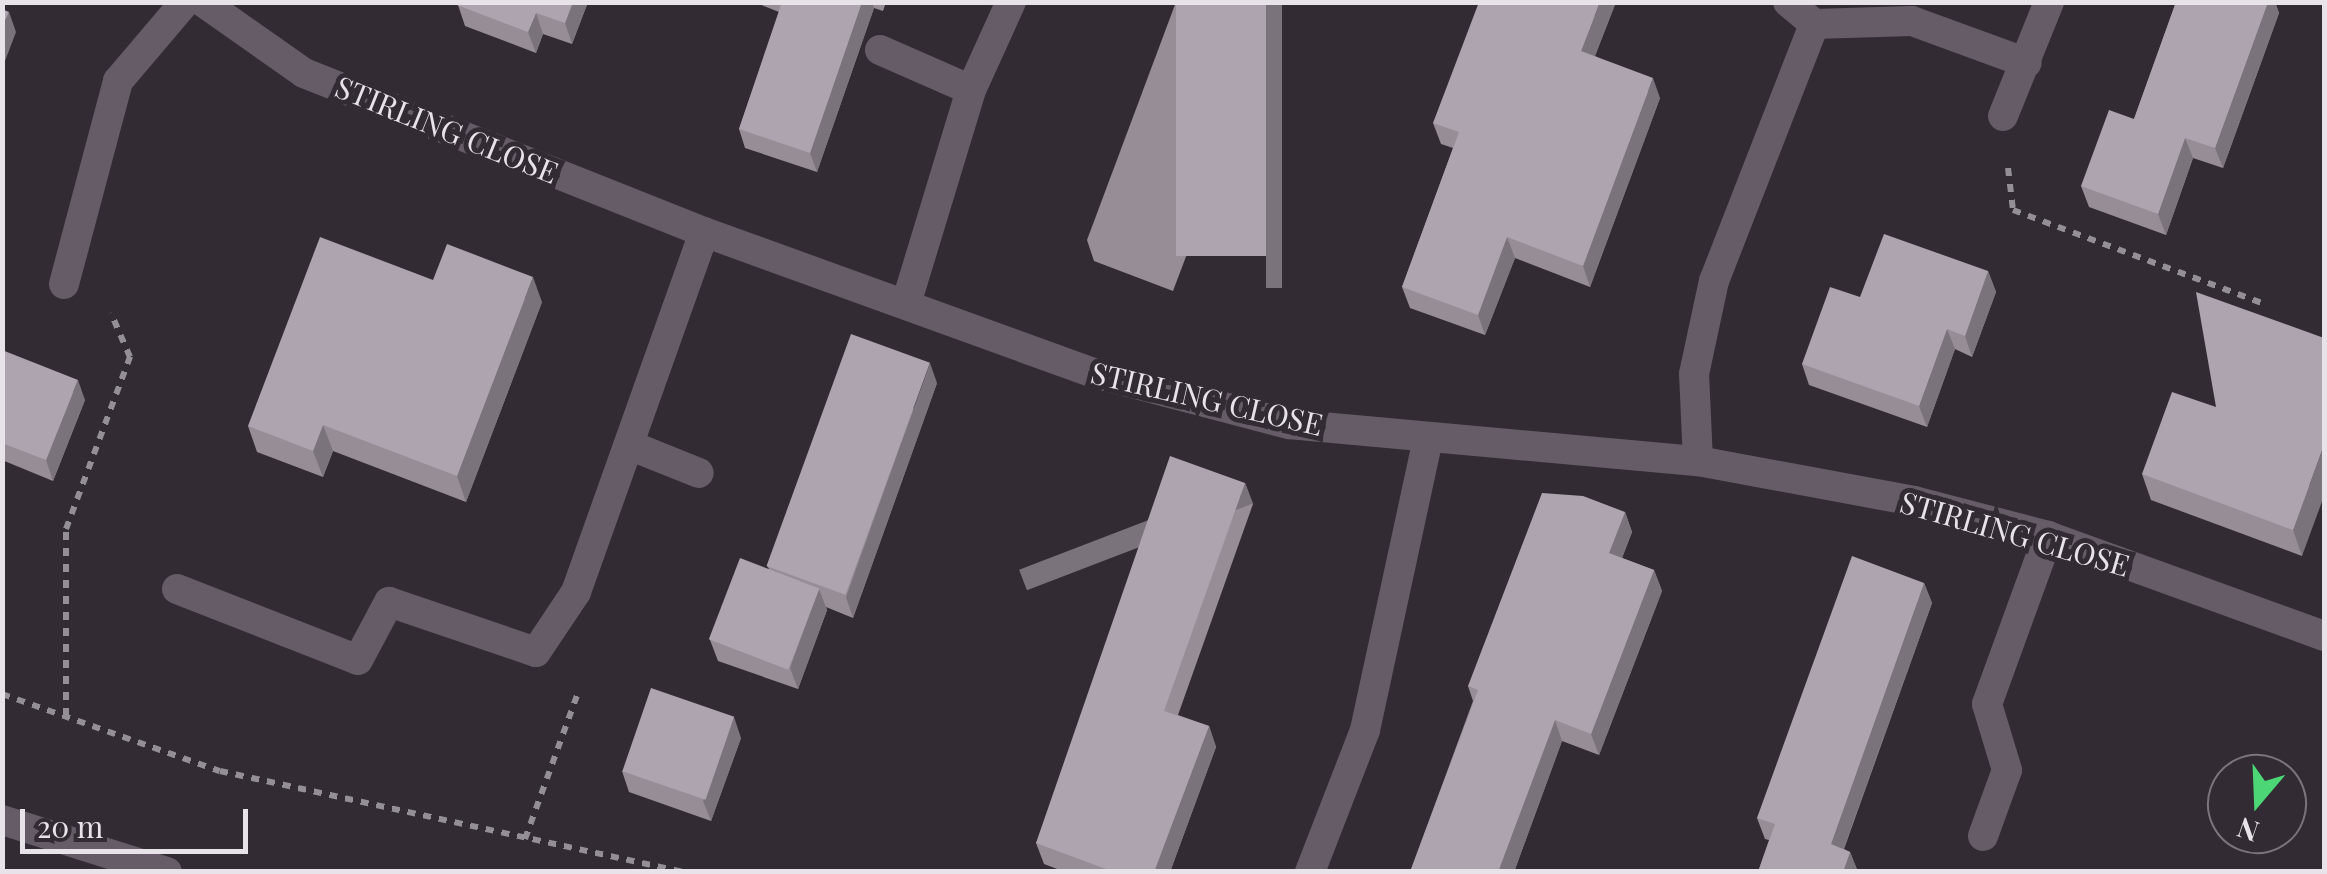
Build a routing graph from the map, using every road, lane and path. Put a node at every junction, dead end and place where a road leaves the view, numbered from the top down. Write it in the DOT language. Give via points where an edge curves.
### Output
graph roads {
  1 [pos="185,2"];
  2 [pos="203,2"];
  3 [pos="1011,2"];
  4 [pos="1788,2"];
  5 [pos="2049,2"];
  6 [pos="1814,24"];
  7 [pos="880,50"];
  8 [pos="2027,63"];
  9 [pos="971,90"];
  10 [pos="2003,116"];
  11 [pos="704,232"];
  12 [pos="64,284"];
  13 [pos="2262,303"];
  14 [pos="906,304"];
  15 [pos="1428,438"];
  16 [pos="629,445"];
  17 [pos="1698,461"];
  18 [pos="699,473"];
  19 [pos="2048,536"];
  20 [pos="176,589"];
  21 [pos="2324,636"];
  22 [pos="2,694"];
  23 [pos="66,716"];
  24 [pos="2,820"];
  25 [pos="1983,836"];
  26 [pos="167,872"];
  27 [pos="682,872"];
  28 [pos="1310,872"];
  1 -- 12 [label="street" via="118,81"];
  2 -- 11 [label="street, STIRLING CLOSE" via="304,72"];
  3 -- 9 [label="street"];
  4 -- 6 [label="street"];
  5 -- 8 [label="street"];
  6 -- 8 [label="street" via="1912,21"];
  6 -- 17 [label="street" via="1714,281 1694,374"];
  7 -- 9 [label="street"];
  8 -- 10 [label="street"];
  9 -- 14 [label="street"];
  10 -- 13 [label="path" via="2013,210"];
  11 -- 14 [label="street, STIRLING CLOSE"];
  11 -- 16 [label="street"];
  12 -- 23 [label="path" via="107,304 130,357 66,530"];
  14 -- 15 [label="street, STIRLING CLOSE" via="1094,373 1271,419"];
  15 -- 17 [label="street, STIRLING CLOSE"];
  15 -- 28 [label="street" via="1366,730"];
  16 -- 18 [label="street"];
  16 -- 20 [label="street" via="576,592 536,652 389,602 358,660"];
  17 -- 19 [label="street, STIRLING CLOSE" via="1841,485"];
  19 -- 21 [label="street, STIRLING CLOSE"];
  19 -- 25 [label="street" via="1987,704 2007,770"];
  22 -- 23 [label="path"];
  23 -- 27 [label="path" via="220,771"];
  24 -- 26 [label="street"];
}
